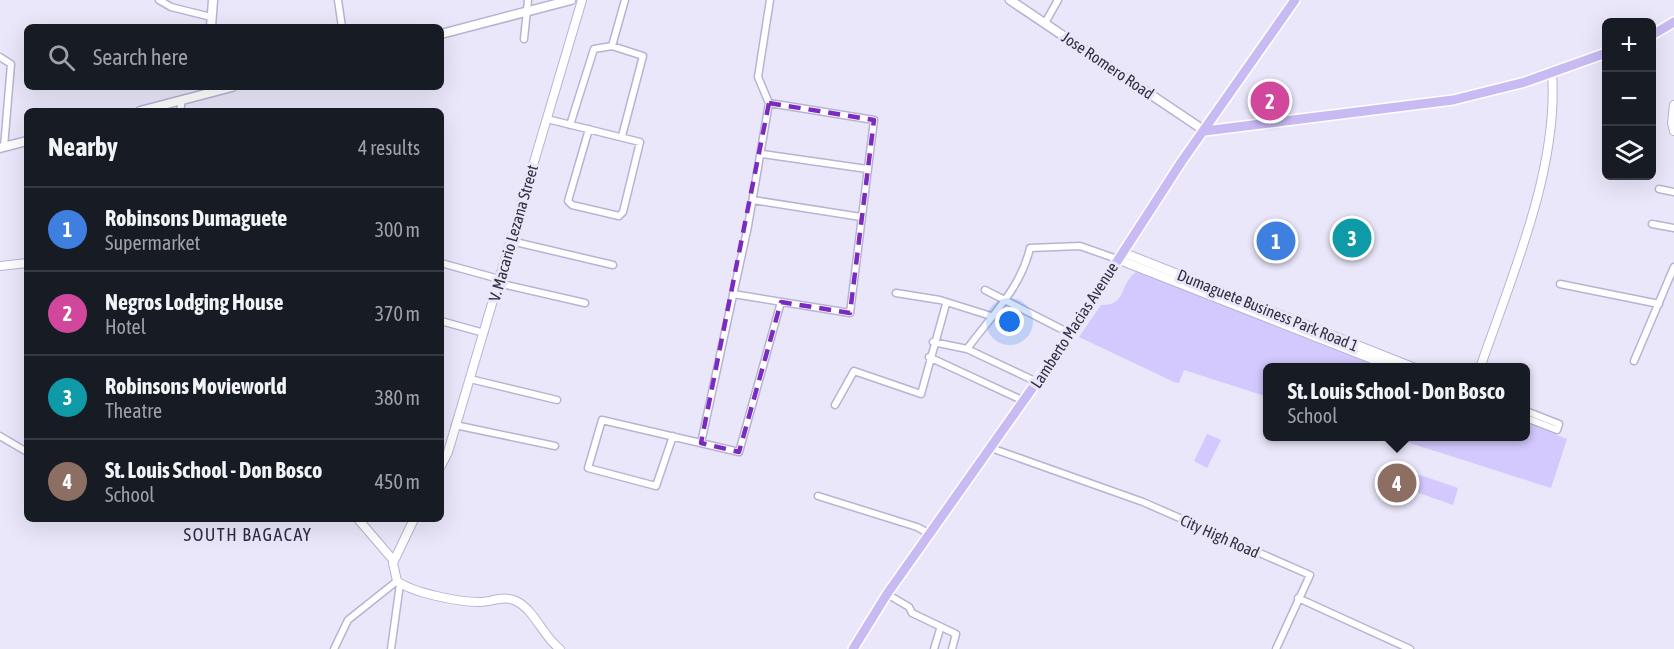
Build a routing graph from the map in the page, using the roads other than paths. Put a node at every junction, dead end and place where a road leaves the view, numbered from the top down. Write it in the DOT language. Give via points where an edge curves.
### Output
graph roads {
  1 [pos="159,0"];
  2 [pos="213,0"];
  3 [pos="338,0"];
  4 [pos="528,0"];
  5 [pos="571,0"];
  6 [pos="582,0"];
  7 [pos="625,0"];
  8 [pos="770,0"];
  9 [pos="1010,0"];
  10 [pos="1058,0"];
  11 [pos="1295,0"];
  12 [pos="528,10"];
  13 [pos="211,17"];
  14 [pos="1674,22"];
  15 [pos="1045,23"];
  16 [pos="210,24"];
  17 [pos="342,24"];
  18 [pos="444,33"];
  19 [pos="1656,33"];
  20 [pos="525,39"];
  21 [pos="612,46"];
  22 [pos="1602,54"];
  23 [pos="0,57"];
  24 [pos="1551,73"];
  25 [pos="207,90"];
  26 [pos="182,100"];
  27 [pos="769,103"];
  28 [pos="1674,105"];
  29 [pos="151,108"];
  30 [pos="181,108"];
  31 [pos="547,119"];
  32 [pos="570,125"];
  33 [pos="589,129"];
  34 [pos="1205,131"];
  35 [pos="1674,131"];
  36 [pos="622,136"];
  37 [pos="24,142"];
  38 [pos="2,148"];
  39 [pos="762,154"];
  40 [pos="867,169"];
  41 [pos="1659,189"];
  42 [pos="1674,192"];
  43 [pos="753,200"];
  44 [pos="861,217"];
  45 [pos="1652,224"];
  46 [pos="1674,228"];
  47 [pos="511,241"];
  48 [pos="1119,255"];
  49 [pos="24,263"];
  50 [pos="444,264"];
  51 [pos="613,265"];
  52 [pos="0,266"];
  53 [pos="1674,267"];
  54 [pos="499,281"];
  55 [pos="1560,284"];
  56 [pos="985,290"];
  57 [pos="896,293"];
  58 [pos="733,294"];
  59 [pos="1007,300"];
  60 [pos="781,302"];
  61 [pos="585,303"];
  62 [pos="946,304"];
  63 [pos="1659,304"];
  64 [pos="991,316"];
  65 [pos="444,322"];
  66 [pos="484,333"];
  67 [pos="1071,334"];
  68 [pos="933,342"];
  69 [pos="967,349"];
  70 [pos="1369,354"];
  71 [pos="930,357"];
  72 [pos="1634,361"];
  73 [pos="1386,363"];
  74 [pos="1399,363"];
  75 [pos="1482,363"];
  76 [pos="470,379"];
  77 [pos="1037,382"];
  78 [pos="557,400"];
  79 [pos="1024,401"];
  80 [pos="835,405"];
  81 [pos="1530,413"];
  82 [pos="1530,420"];
  83 [pos="455,426"];
  84 [pos="0,435"];
  85 [pos="674,436"];
  86 [pos="701,443"];
  87 [pos="555,446"];
  88 [pos="991,448"];
  89 [pos="24,450"];
  90 [pos="444,457"];
  91 [pos="818,496"];
  92 [pos="360,522"];
  93 [pos="413,522"];
  94 [pos="930,534"];
  95 [pos="394,561"];
  96 [pos="399,582"];
  97 [pos="887,594"];
  98 [pos="1299,598"];
  99 [pos="940,629"];
  100 [pos="334,649"];
  101 [pos="391,649"];
  102 [pos="560,649"];
  103 [pos="853,649"];
  104 [pos="934,649"];
  105 [pos="952,649"];
  106 [pos="1276,649"];
  107 [pos="1410,649"];
  1 -- 13 [label="street"];
  2 -- 13 [label="main road"];
  3 -- 17 [label="street"];
  4 -- 12 [label="street"];
  5 -- 12 [label="main road"];
  6 -- 31 [label="street, V. Macario Lezana Street"];
  7 -- 21 [label="street"];
  8 -- 27 [label="street" via="758,77"];
  9 -- 15 [label="main road, Jose Romero Road"];
  10 -- 15 [label="street"];
  11 -- 34 [label="main road, Lamberto Macias Avenue"];
  12 -- 18 [label="main road"];
  12 -- 20 [label="street"];
  13 -- 16 [label="main road"];
  14 -- 19 [label="main road"];
  15 -- 34 [label="main road, Jose Romero Road"];
  21 -- 32 [label="street" via="594,49"];
  21 -- 36 [label="street" via="643,56"];
  22 -- 24 [label="main road"];
  23 -- 38 [label="street" via="11,64"];
  24 -- 34 [label="main road" via="1453,100"];
  24 -- 75 [label="street" via="1551,109 1534,213"];
  25 -- 26 [label="main road"];
  26 -- 29 [label="main road"];
  26 -- 30 [label="street"];
  27 -- 39 [label="street"];
  27 -- 40 [label="street" via="874,120"];
  28 -- 35 [label="street"];
  31 -- 32 [label="street"];
  31 -- 47 [label="street, V. Macario Lezana Street"];
  32 -- 33 [label="street"];
  33 -- 36 [label="street"];
  33 -- 36 [label="street" via="568,201 619,216 640,142"];
  34 -- 48 [label="main road, Lamberto Macias Avenue"];
  37 -- 38 [label="main road"];
  39 -- 40 [label="street"];
  39 -- 43 [label="street"];
  40 -- 44 [label="street"];
  41 -- 42 [label="street"];
  43 -- 44 [label="street"];
  43 -- 58 [label="street"];
  44 -- 60 [label="street" via="850,313"];
  45 -- 46 [label="street"];
  47 -- 51 [label="street"];
  47 -- 54 [label="street, V. Macario Lezana Street"];
  48 -- 59 [label="street" via="1080,246 1030,248 1026,265"];
  48 -- 67 [label="main road, Lamberto Macias Avenue"];
  48 -- 70 [label="street, Dumaguete Business Park Road 1"];
  49 -- 52 [label="street"];
  50 -- 54 [label="street"];
  53 -- 63 [label="street"];
  54 -- 61 [label="street"];
  54 -- 66 [label="street, V. Macario Lezana Street"];
  55 -- 63 [label="street"];
  56 -- 59 [label="street"];
  57 -- 62 [label="street"];
  58 -- 60 [label="street"];
  58 -- 86 [label="street"];
  59 -- 64 [label="street"];
  59 -- 67 [label="street"];
  60 -- 86 [label="street" via="739,452"];
  62 -- 64 [label="street"];
  62 -- 68 [label="street"];
  63 -- 72 [label="street"];
  64 -- 69 [label="street"];
  65 -- 66 [label="street"];
  66 -- 76 [label="street, V. Macario Lezana Street"];
  67 -- 77 [label="main road, Lamberto Macias Avenue"];
  68 -- 69 [label="street"];
  68 -- 71 [label="street"];
  69 -- 77 [label="street"];
  70 -- 73 [label="street, Dumaguete Business Park Road 1"];
  70 -- 74 [label="street, Dumaguete Business Park Road 1"];
  71 -- 79 [label="street"];
  71 -- 80 [label="street" via="921,394 854,371"];
  76 -- 78 [label="street"];
  76 -- 83 [label="street, V. Macario Lezana Street"];
  77 -- 79 [label="main road, Lamberto Macias Avenue"];
  79 -- 88 [label="main road, Lamberto Macias Avenue"];
  81 -- 82 [label="street" via="1559,424 1557,430"];
  83 -- 87 [label="street"];
  83 -- 90 [label="street, V. Macario Lezana Street"];
  84 -- 89 [label="street"];
  85 -- 85 [label="street" via="656,486 588,468 602,420"];
  85 -- 86 [label="street"];
  88 -- 94 [label="main road, Lamberto Macias Avenue"];
  88 -- 98 [label="street, City High Road" via="1143,502 1310,575"];
  91 -- 94 [label="street"];
  92 -- 95 [label="street"];
  93 -- 95 [label="street"];
  94 -- 97 [label="main road, Lamberto Macias Avenue"];
  95 -- 96 [label="street" via="393,573"];
  96 -- 100 [label="street" via="348,620"];
  96 -- 101 [label="street"];
  96 -- 102 [label="street" via="474,602 514,600 524,606"];
  97 -- 99 [label="street"];
  97 -- 103 [label="main road, Lamberto Macias Avenue"];
  98 -- 106 [label="street"];
  98 -- 107 [label="street"];
  99 -- 104 [label="street"];
  99 -- 105 [label="street" via="956,634"];
}
